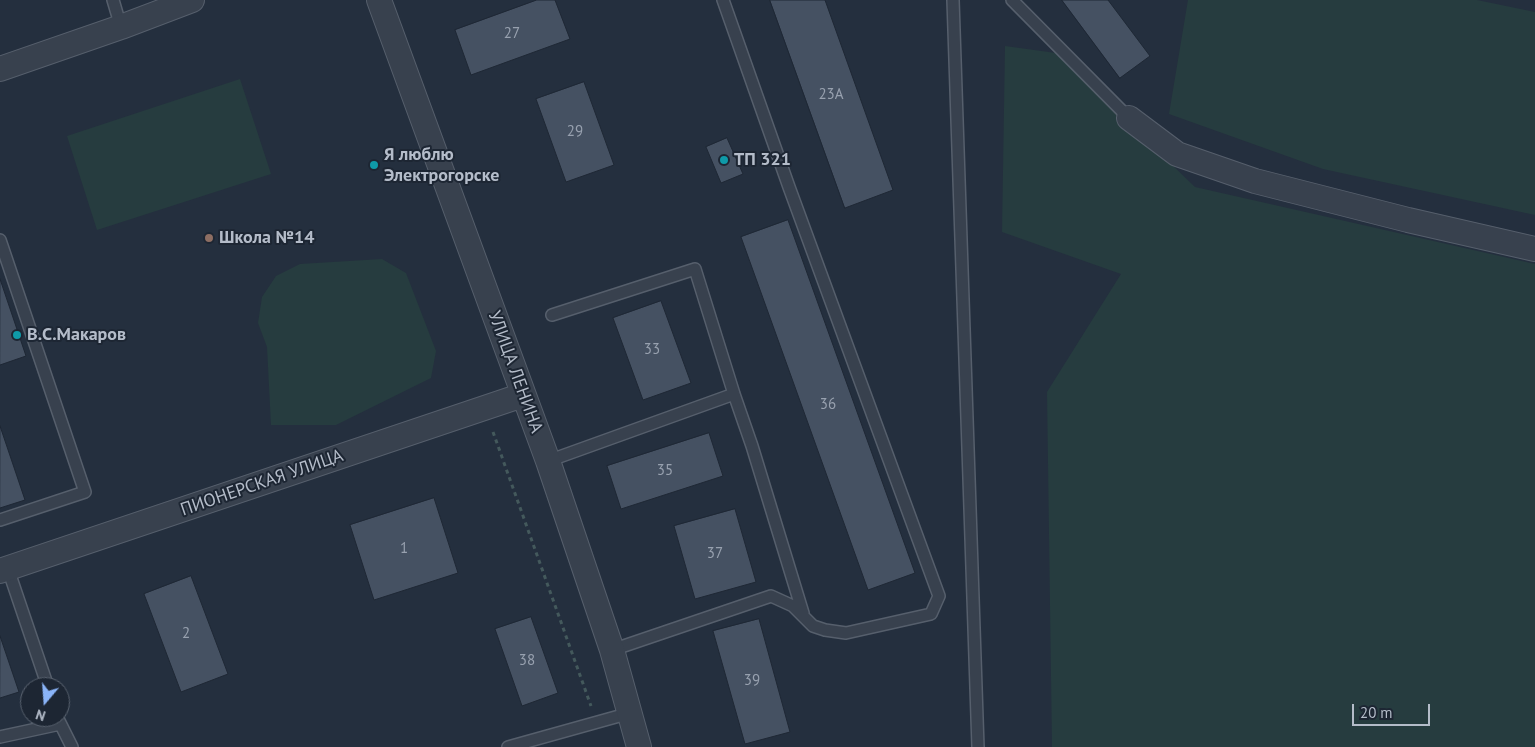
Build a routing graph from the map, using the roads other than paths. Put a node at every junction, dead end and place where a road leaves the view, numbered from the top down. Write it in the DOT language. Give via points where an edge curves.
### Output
graph roads {
  1 [pos="113,0"];
  2 [pos="192,0"];
  3 [pos="379,0"];
  4 [pos="723,0"];
  5 [pos="953,0"];
  6 [pos="1012,0"];
  7 [pos="121,27"];
  8 [pos="0,69"];
  9 [pos="1129,118"];
  10 [pos="0,240"];
  11 [pos="1535,249"];
  12 [pos="552,315"];
  13 [pos="734,394"];
  14 [pos="523,395"];
  15 [pos="548,461"];
  16 [pos="0,520"];
  17 [pos="4,570"];
  18 [pos="803,616"];
  19 [pos="612,650"];
  20 [pos="44,677"];
  21 [pos="630,713"];
  22 [pos="37,727"];
  23 [pos="62,727"];
  24 [pos="0,737"];
  25 [pos="72,747"];
  26 [pos="508,747"];
  27 [pos="640,747"];
  28 [pos="978,747"];
  1 -- 7 [label="lane"];
  2 -- 7 [label="street"];
  3 -- 14 [label="street, УЛИЦА ЛЕНИНА"];
  4 -- 18 [label="lane" via="939,596 931,614 846,633 813,626"];
  5 -- 28 [label="lane"];
  6 -- 9 [label="lane"];
  7 -- 8 [label="street"];
  9 -- 11 [label="street" via="1177,154 1255,181"];
  10 -- 16 [label="lane" via="85,492"];
  12 -- 13 [label="lane" via="695,269"];
  13 -- 15 [label="lane"];
  13 -- 18 [label="lane"];
  14 -- 15 [label="street, УЛИЦА ЛЕНИНА"];
  14 -- 17 [label="street, ПИОНЕРСКАЯ УЛИЦА"];
  15 -- 19 [label="street, УЛИЦА ЛЕНИНА"];
  17 -- 20 [label="lane"];
  18 -- 19 [label="lane" via="793,606 771,596"];
  19 -- 21 [label="street, УЛИЦА ЛЕНИНА"];
  21 -- 26 [label="lane"];
  21 -- 27 [label="street, УЛИЦА ЛЕНИНА"];
  22 -- 24 [label="lane"];
  23 -- 25 [label="lane"];
}
